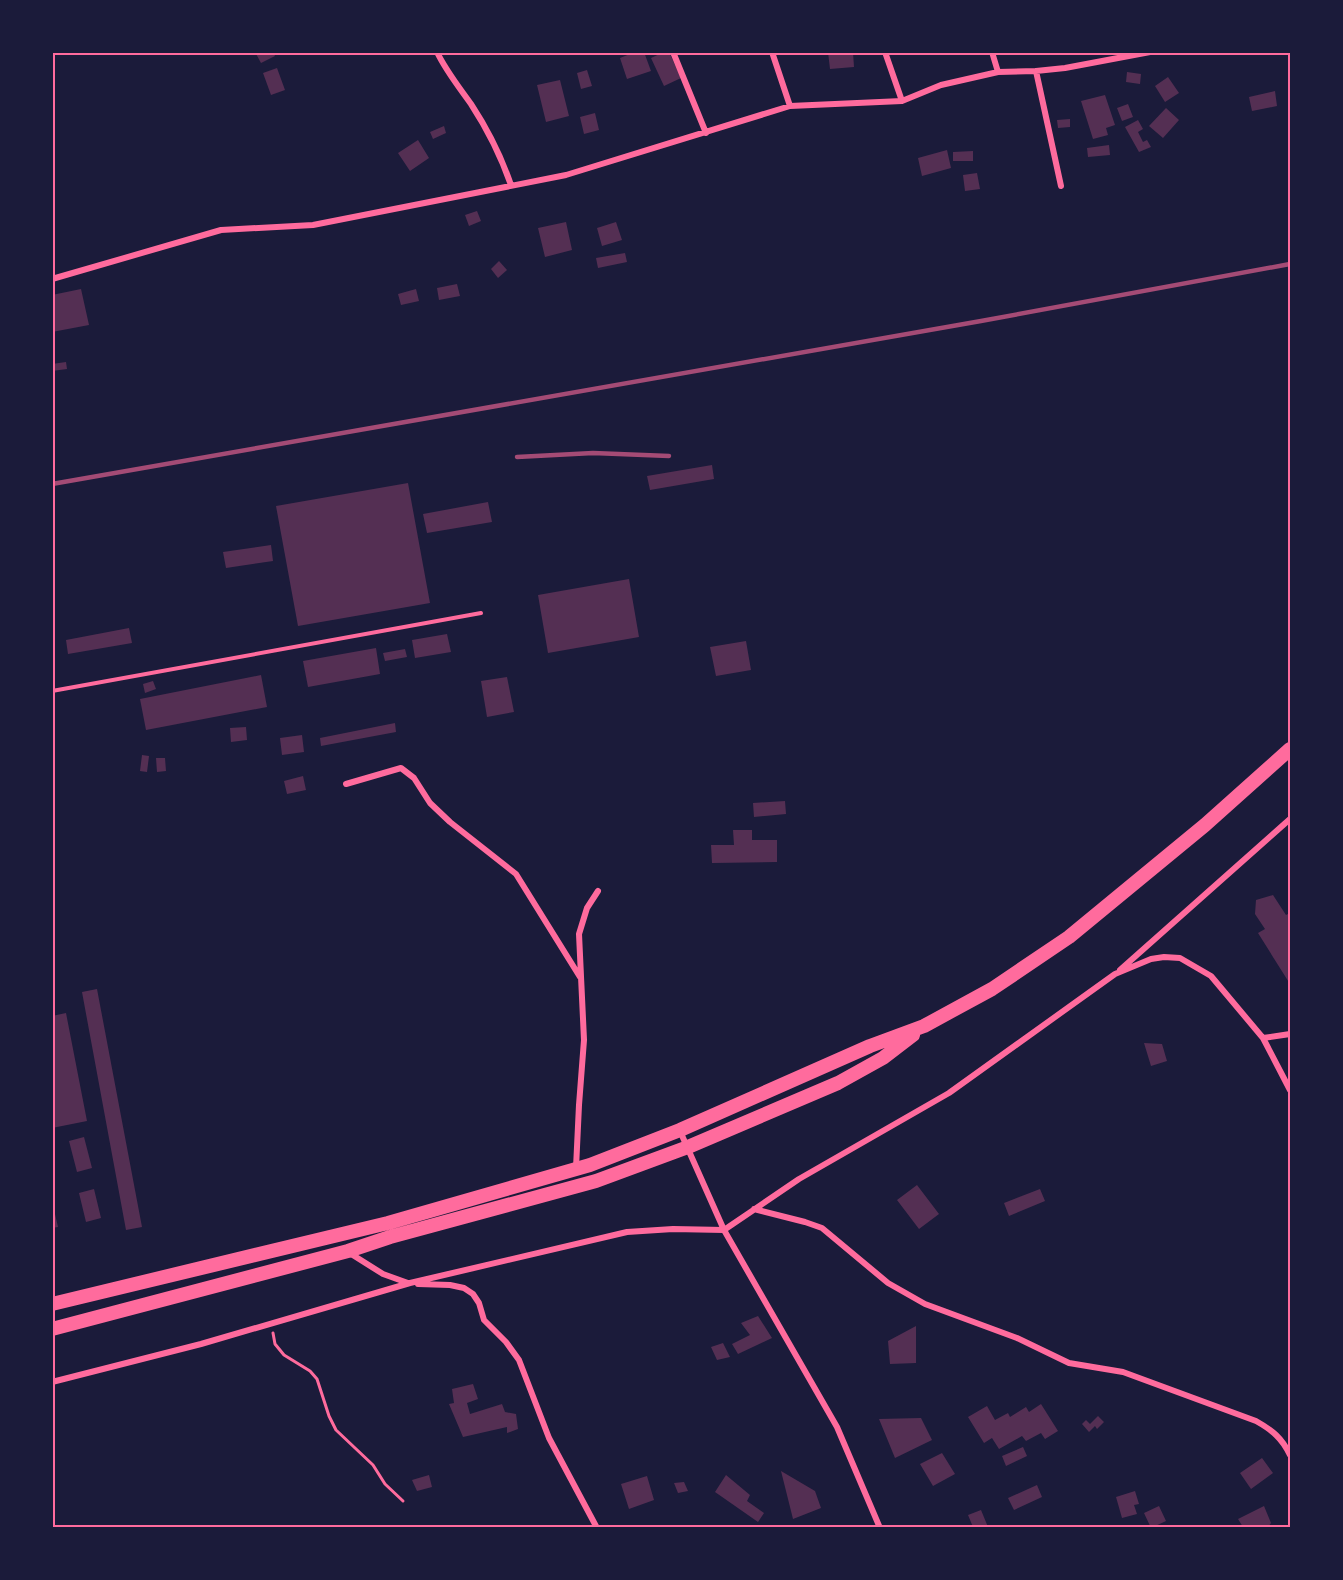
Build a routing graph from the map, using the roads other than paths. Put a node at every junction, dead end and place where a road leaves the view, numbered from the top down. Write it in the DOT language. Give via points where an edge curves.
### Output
graph roads {
  1 [pos="436,52"];
  2 [pos="673,52"];
  3 [pos="772,52"];
  4 [pos="885,52"];
  5 [pos="992,52"];
  6 [pos="1150,52"];
  7 [pos="1036,71"];
  8 [pos="998,72"];
  9 [pos="902,101"];
  10 [pos="790,106"];
  11 [pos="706,133"];
  12 [pos="511,185"];
  13 [pos="1061,186"];
  14 [pos="52,279"];
  15 [pos="481,613"];
  16 [pos="52,691"];
  17 [pos="1290,749"];
  18 [pos="346,784"];
  19 [pos="1290,819"];
  20 [pos="598,891"];
  21 [pos="1115,974"];
  22 [pos="580,976"];
  23 [pos="924,1026"];
  24 [pos="1290,1034"];
  25 [pos="1263,1038"];
  26 [pos="1290,1090"];
  27 [pos="680,1130"];
  28 [pos="688,1147"];
  29 [pos="576,1169"];
  30 [pos="754,1209"];
  31 [pos="724,1230"];
  32 [pos="348,1251"];
  33 [pos="410,1283"];
  34 [pos="52,1304"];
  35 [pos="52,1329"];
  36 [pos="52,1382"];
  37 [pos="1290,1455"];
  38 [pos="597,1527"];
  39 [pos="879,1527"];
  1 -- 12 [label="street" via="485,127"];
  2 -- 11 [label="street"];
  3 -- 10 [label="street"];
  4 -- 9 [label="street"];
  5 -- 8 [label="street"];
  6 -- 7 [label="street"];
  7 -- 8 [label="street"];
  7 -- 13 [label="street"];
  8 -- 9 [label="street" via="941,85"];
  9 -- 10 [label="street"];
  10 -- 11 [label="street"];
  11 -- 12 [label="street" via="566,175"];
  12 -- 14 [label="street" via="313,225 222,230"];
  15 -- 16 [label="lane"];
  17 -- 23 [label="highway" via="1069,937 992,989"];
  18 -- 22 [label="street" via="401,768 414,778 450,822 516,874"];
  19 -- 21 [label="street"];
  20 -- 22 [label="street" via="587,908 579,934"];
  21 -- 25 [label="street" via="1151,959 1180,958 1211,976"];
  21 -- 30 [label="street" via="949,1093"];
  22 -- 29 [label="street" via="584,1040"];
  23 -- 27 [label="highway"];
  23 -- 28 [label="highway" via="883,1058 838,1083"];
  24 -- 25 [label="street"];
  25 -- 26 [label="street"];
  27 -- 28 [label="street"];
  27 -- 29 [label="highway"];
  28 -- 31 [label="street"];
  28 -- 32 [label="highway" via="596,1181"];
  29 -- 34 [label="highway" via="388,1223"];
  30 -- 31 [label="street"];
  30 -- 37 [label="street" via="822,1228 888,1283 925,1304 1017,1338 1069,1363 1123,1372 1256,1421 1272,1430"];
  31 -- 33 [label="street" via="627,1232"];
  31 -- 39 [label="street" via="837,1427"];
  32 -- 33 [label="street" via="383,1274"];
  32 -- 35 [label="highway"];
  33 -- 36 [label="street" via="201,1344"];
  33 -- 38 [label="street" via="450,1285 473,1294 484,1320 519,1360 549,1438"];
}
